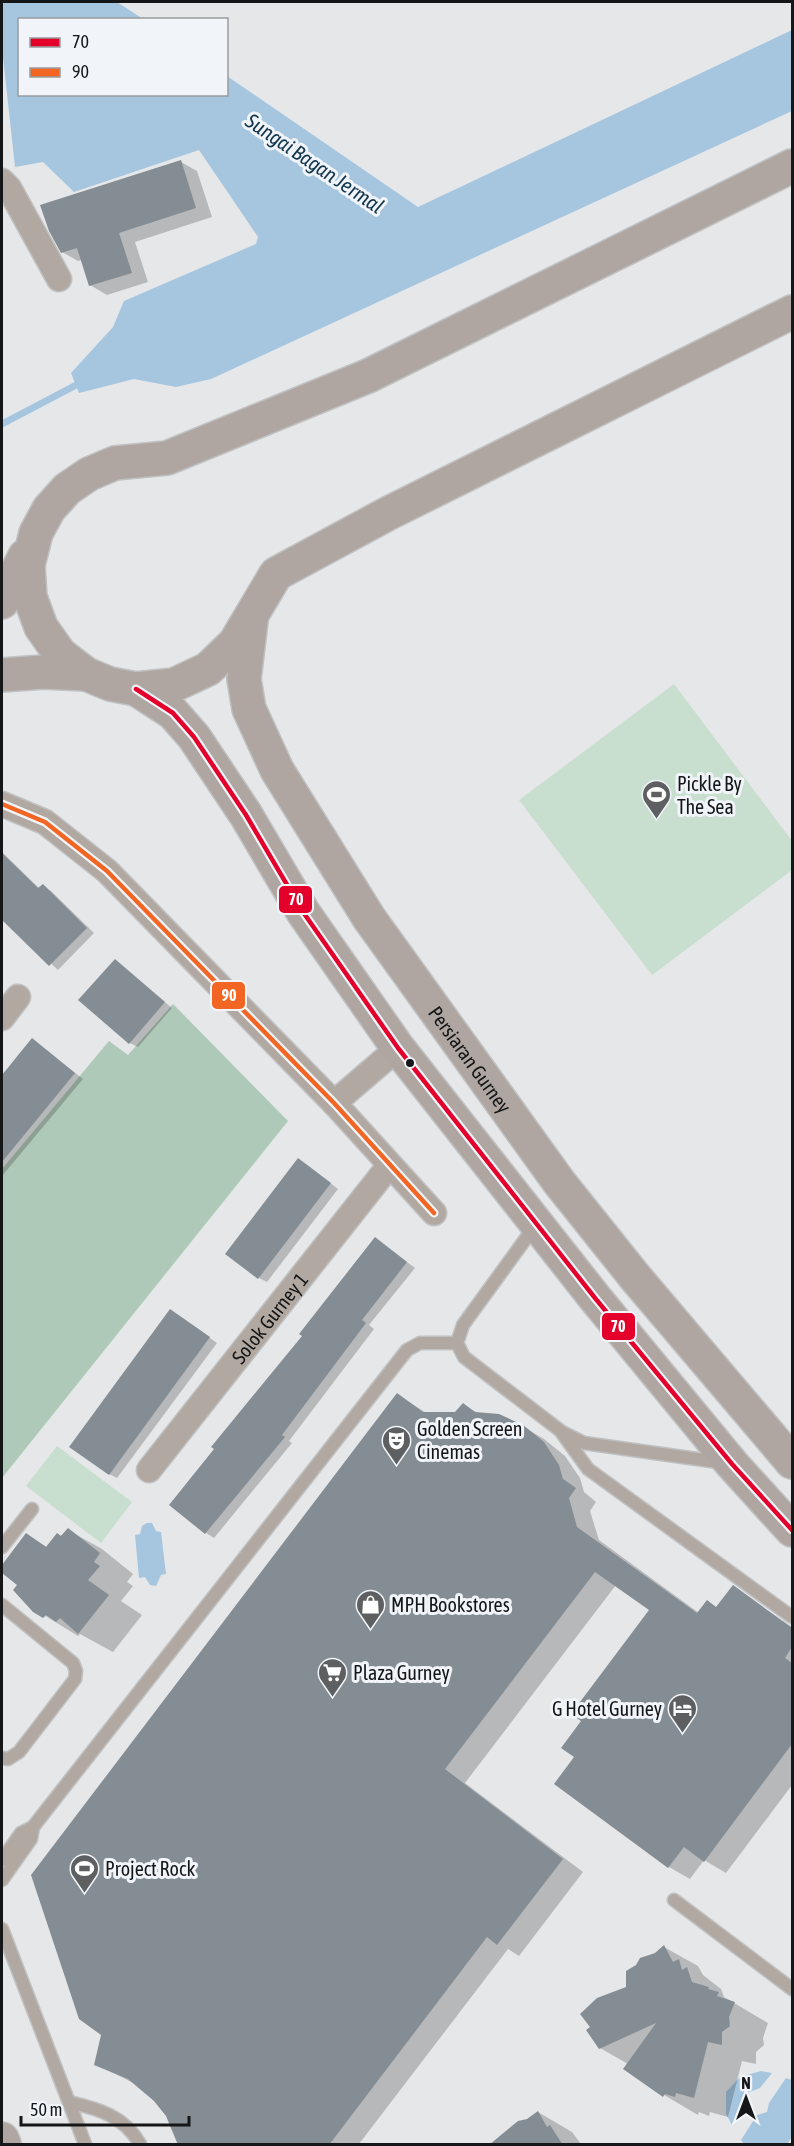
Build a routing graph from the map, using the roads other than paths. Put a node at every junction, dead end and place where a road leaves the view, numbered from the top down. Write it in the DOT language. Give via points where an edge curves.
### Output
graph roads {
  1 [pos="792,166"];
  2 [pos="2,181"];
  3 [pos="59,279"];
  4 [pos="792,312"];
  5 [pos="36,533"];
  6 [pos="2,602"];
  7 [pos="253,610"];
  8 [pos="86,674"];
  9 [pos="2,675"];
  10 [pos="136,689"];
  11 [pos="2,804"];
  12 [pos="18,997"];
  13 [pos="2,1018"];
  14 [pos="399,1048"];
  15 [pos="334,1103"];
  16 [pos="389,1166"];
  17 [pos="434,1213"];
  18 [pos="535,1225"];
  19 [pos="457,1343"];
  20 [pos="562,1432"];
  21 [pos="792,1462"];
  22 [pos="732,1464"];
  23 [pos="149,1470"];
  24 [pos="32,1509"];
  25 [pos="792,1530"];
  26 [pos="2,1547"];
  27 [pos="2,1605"];
  28 [pos="792,1617"];
  29 [pos="2,1758"];
  30 [pos="33,1827"];
  31 [pos="2,1860"];
  32 [pos="2,1880"];
  33 [pos="674,1900"];
  34 [pos="2,1929"];
  35 [pos="792,1989"];
  36 [pos="69,2102"];
  37 [pos="2,2139"];
  38 [pos="4,2145"];
  39 [pos="85,2145"];
  40 [pos="140,2145"];
  1 -- 5 [label="main road" via="368,376 167,458 114,464 89,474 67,489 49,509"];
  2 -- 3 [label="street"];
  4 -- 7 [label="main road" via="283,570 276,574"];
  5 -- 6 [label="main road"];
  5 -- 8 [label="main road" via="28,565 30,597 41,627 60,654"];
  7 -- 10 [label="main road" via="235,643 208,669 174,685"];
  7 -- 21 [label="main road, Persiaran Gurney" via="244,679 249,709 277,770 357,898 559,1182"];
  8 -- 9 [label="main road"];
  8 -- 10 [label="main road"];
  10 -- 14 [label="main road" via="173,713 194,737 246,814 303,912"];
  11 -- 15 [label="street" via="45,822 107,871"];
  12 -- 13 [label="street"];
  14 -- 15 [label="street"];
  14 -- 18 [label="main road"];
  15 -- 16 [label="street"];
  16 -- 17 [label="street"];
  16 -- 23 [label="street, Solok Gurney 1"];
  18 -- 19 [label="lane" via="463,1325"];
  18 -- 22 [label="main road"];
  19 -- 20 [label="lane" via="471,1363"];
  19 -- 30 [label="lane" via="420,1343 407,1350"];
  20 -- 22 [label="lane" via="600,1447"];
  20 -- 28 [label="lane" via="588,1469"];
  22 -- 25 [label="main road"];
  24 -- 26 [label="lane"];
  27 -- 29 [label="lane" via="73,1664 76,1671 75,1679 19,1752"];
  30 -- 31 [label="lane" via="21,1833"];
  30 -- 32 [label="lane" via="31,1839"];
  33 -- 35 [label="lane"];
  34 -- 36 [label="lane"];
  36 -- 39 [label="lane"];
  36 -- 40 [label="lane" via="112,2116 125,2124"];
  37 -- 38 [label="main road"];
}
